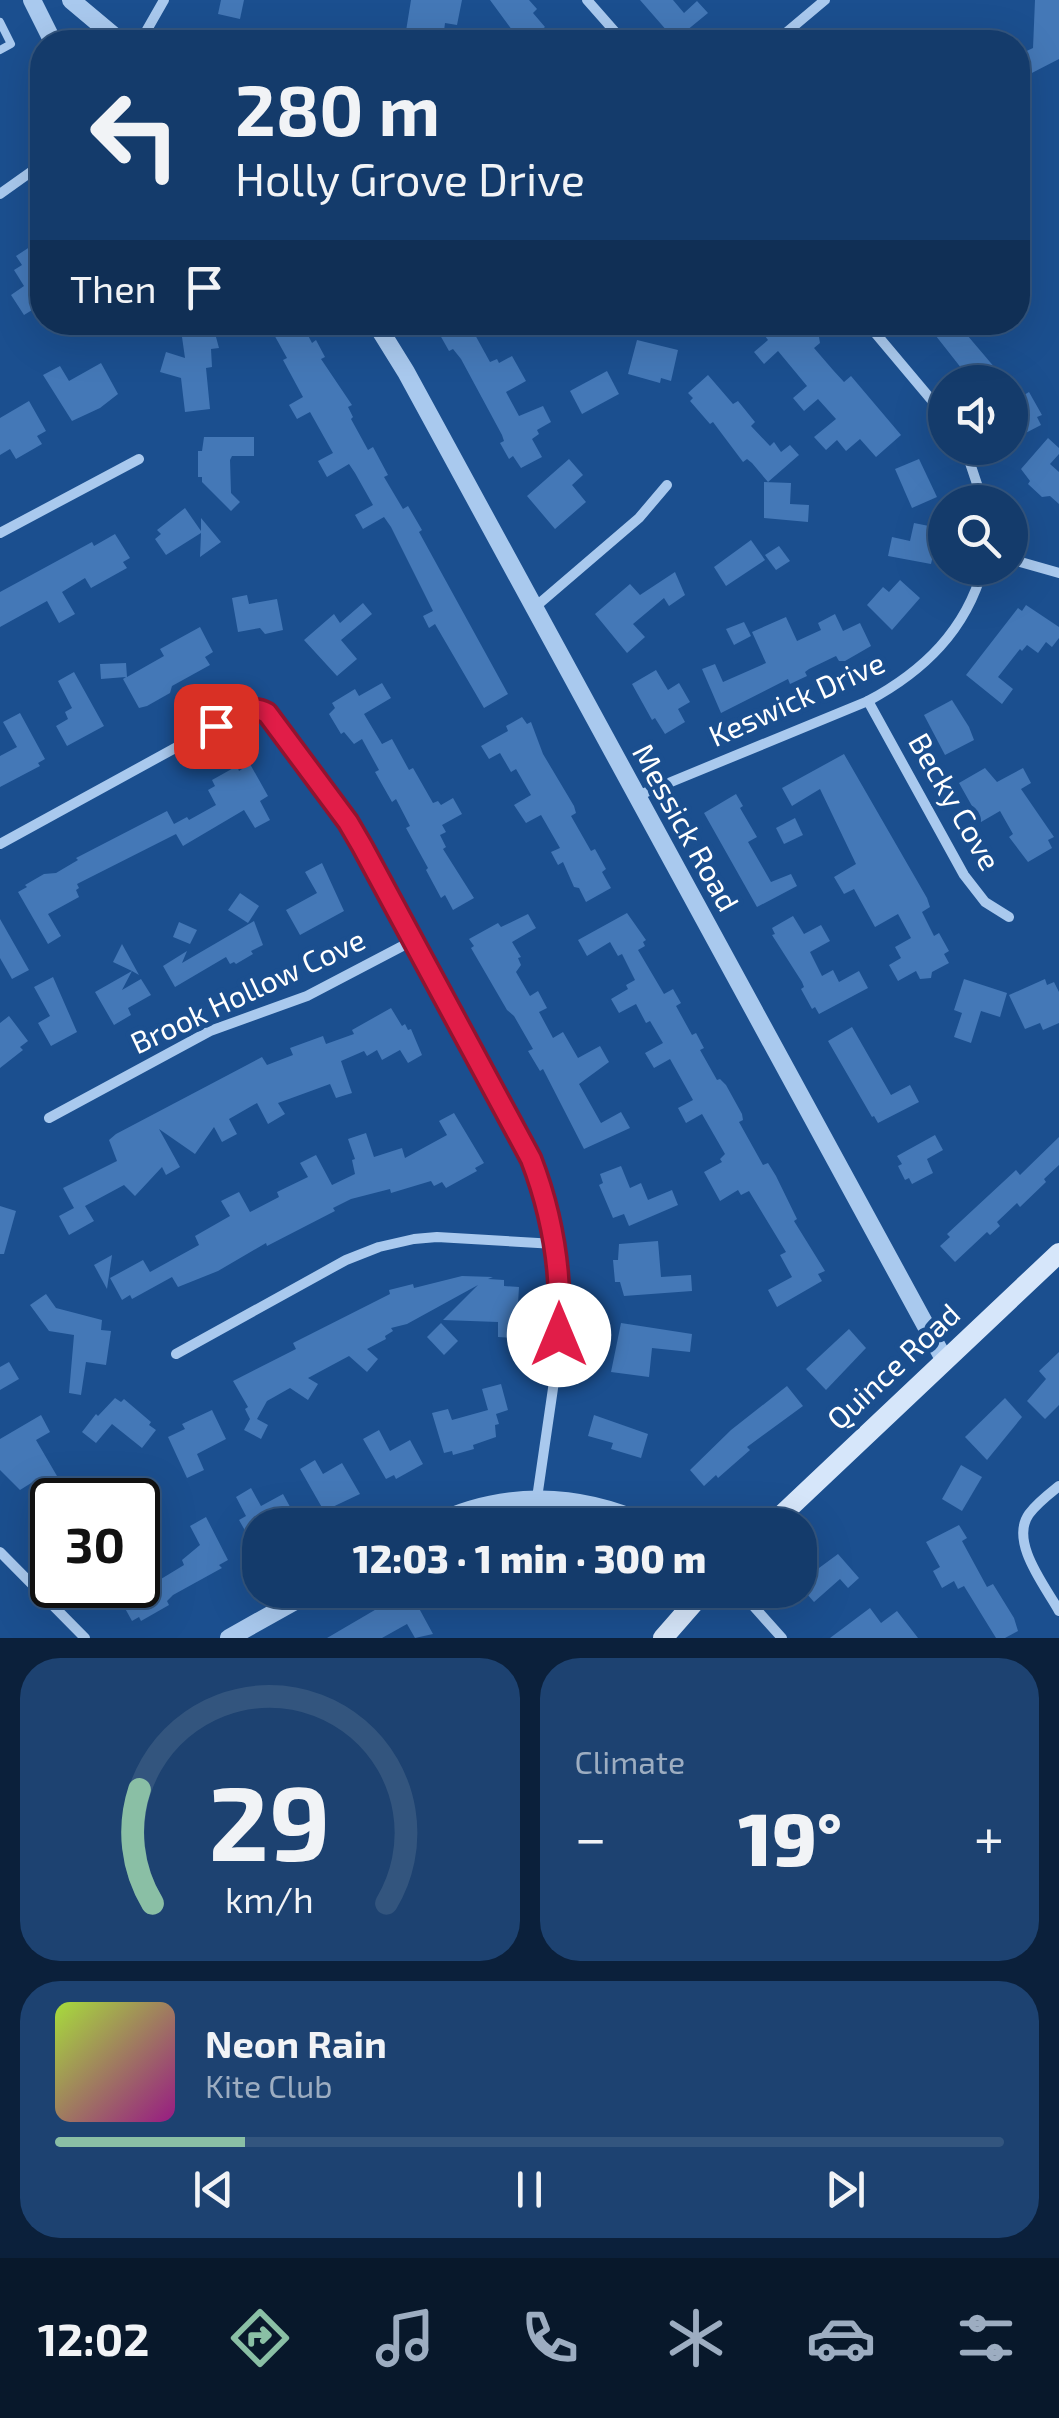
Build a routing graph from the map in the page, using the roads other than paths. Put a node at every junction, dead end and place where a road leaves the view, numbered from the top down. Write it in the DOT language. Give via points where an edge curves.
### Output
graph roads {
  1 [pos="32,0"];
  2 [pos="71,0"];
  3 [pos="164,0"];
  4 [pos="587,0"];
  5 [pos="825,0"];
  6 [pos="0,22"];
  7 [pos="47,30"];
  8 [pos="107,30"];
  9 [pos="147,30"];
  10 [pos="613,30"];
  11 [pos="789,30"];
  12 [pos="0,50"];
  13 [pos="30,173"];
  14 [pos="0,194"];
  15 [pos="383,335"];
  16 [pos="877,335"];
  17 [pos="928,396"];
  18 [pos="139,459"];
  19 [pos="667,485"];
  20 [pos="0,533"];
  21 [pos="1028,564"];
  22 [pos="1059,573"];
  23 [pos="976,585"];
  24 [pos="534,608"];
  25 [pos="868,701"];
  26 [pos="637,796"];
  27 [pos="0,844"];
  28 [pos="1008,917"];
  29 [pos="414,940"];
  30 [pos="49,1118"];
  31 [pos="555,1244"];
  32 [pos="1059,1253"];
  33 [pos="176,1354"];
  34 [pos="945,1361"];
  35 [pos="1059,1486"];
  36 [pos="537,1498"];
  37 [pos="476,1508"];
  38 [pos="604,1508"];
  39 [pos="788,1508"];
  40 [pos="0,1552"];
  41 [pos="283,1608"];
  42 [pos="689,1608"];
  43 [pos="754,1608"];
  44 [pos="1059,1612"];
  45 [pos="85,1638"];
  46 [pos="229,1638"];
  47 [pos="663,1638"];
  48 [pos="782,1638"];
  1 -- 7 [label="street"];
  2 -- 8 [label="street"];
  3 -- 9 [label="street"];
  4 -- 10 [label="street"];
  5 -- 11 [label="street"];
  6 -- 12 [label="lane" via="10,44"];
  13 -- 14 [label="street"];
  15 -- 24 [label="street, Messick Road"];
  16 -- 17 [label="street"];
  18 -- 20 [label="street"];
  19 -- 24 [label="street"];
  21 -- 22 [label="street"];
  23 -- 25 [label="street, Keswick Drive" via="942,646"];
  24 -- 26 [label="street, Messick Road"];
  25 -- 26 [label="street, Keswick Drive"];
  25 -- 28 [label="street, Becky Cove" via="964,875 985,902"];
  26 -- 34 [label="street, Messick Road"];
  27 -- 29 [label="street" via="232,717 262,709 348,822"];
  29 -- 30 [label="street, Brook Hollow Cove" via="316,992 210,1030"];
  29 -- 31 [label="street" via="531,1159"];
  31 -- 33 [label="street" via="438,1237 379,1247"];
  31 -- 36 [label="street" via="559,1335"];
  32 -- 34 [label="main road, Quince Road"];
  34 -- 39 [label="main road, Quince Road"];
  35 -- 44 [label="street" via="1030,1512 1023,1533"];
  36 -- 37 [label="street"];
  36 -- 38 [label="street"];
  40 -- 45 [label="street"];
  41 -- 46 [label="street"];
  42 -- 47 [label="main road"];
  43 -- 48 [label="street"];
}
